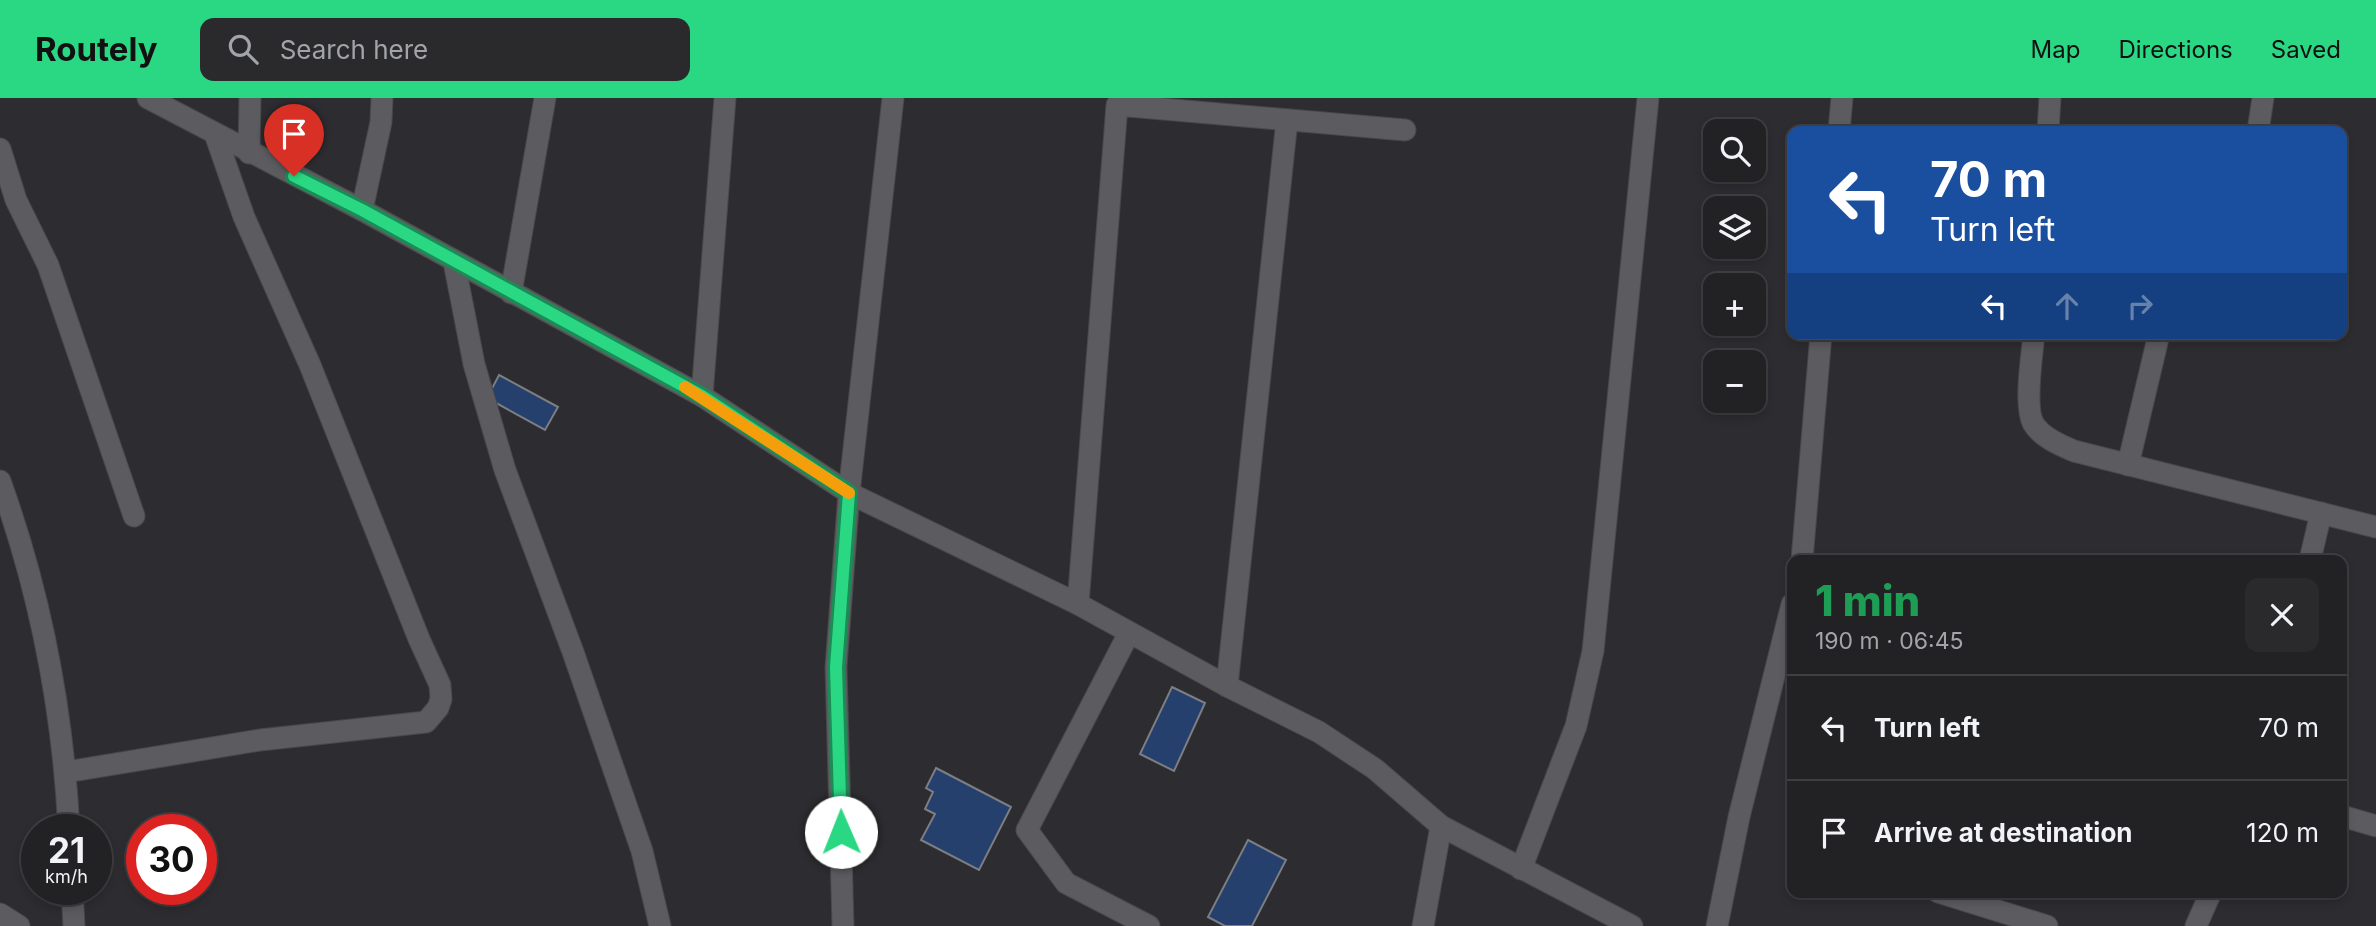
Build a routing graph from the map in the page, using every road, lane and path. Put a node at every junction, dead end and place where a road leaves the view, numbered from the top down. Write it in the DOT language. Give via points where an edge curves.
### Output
graph roads {
  1 [pos="148,98"];
  2 [pos="250,98"];
  3 [pos="383,98"];
  4 [pos="545,98"];
  5 [pos="725,98"];
  6 [pos="893,98"];
  7 [pos="1648,98"];
  8 [pos="1842,98"];
  9 [pos="2050,98"];
  10 [pos="2263,98"];
  11 [pos="1287,120"];
  12 [pos="1839,126"];
  13 [pos="2048,126"];
  14 [pos="2259,126"];
  15 [pos="1405,130"];
  16 [pos="215,134"];
  17 [pos="0,149"];
  18 [pos="250,153"];
  19 [pos="362,210"];
  20 [pos="454,262"];
  21 [pos="512,293"];
  22 [pos="1820,340"];
  23 [pos="2034,340"];
  24 [pos="2158,340"];
  25 [pos="702,396"];
  26 [pos="2128,465"];
  27 [pos="0,481"];
  28 [pos="849,493"];
  29 [pos="2321,513"];
  30 [pos="134,516"];
  31 [pos="2376,527"];
  32 [pos="1802,555"];
  33 [pos="2311,555"];
  34 [pos="1078,604"];
  35 [pos="1787,624"];
  36 [pos="1129,633"];
  37 [pos="1227,686"];
  38 [pos="66,772"];
  39 [pos="68,814"];
  40 [pos="2347,817"];
  41 [pos="1441,826"];
  42 [pos="2376,826"];
  43 [pos="1521,869"];
  44 [pos="1957,898"];
  45 [pos="2208,898"];
  46 [pos="73,905"];
  47 [pos="0,914"];
  48 [pos="19,926"];
  49 [pos="74,926"];
  50 [pos="660,926"];
  51 [pos="843,926"];
  52 [pos="1149,926"];
  53 [pos="1423,926"];
  54 [pos="1632,926"];
  55 [pos="1717,926"];
  56 [pos="2047,926"];
  57 [pos="2196,926"];
  1 -- 16 [label="street"];
  2 -- 18 [label="street"];
  3 -- 19 [label="street"];
  4 -- 21 [label="street"];
  5 -- 25 [label="street"];
  6 -- 28 [label="street"];
  7 -- 43 [label="street" via="1593,651 1576,726"];
  8 -- 12 [label="street"];
  9 -- 13 [label="street"];
  10 -- 14 [label="street"];
  11 -- 15 [label="street"];
  11 -- 34 [label="street" via="1117,105"];
  11 -- 37 [label="street"];
  16 -- 18 [label="street"];
  16 -- 38 [label="street" via="244,217 310,365 440,685 441,699 426,722 260,740"];
  17 -- 30 [label="street" via="16,200 48,265"];
  18 -- 19 [label="street"];
  19 -- 20 [label="street"];
  20 -- 21 [label="street"];
  20 -- 50 [label="street" via="474,363 505,470 642,850"];
  21 -- 25 [label="street"];
  22 -- 32 [label="street"];
  23 -- 26 [label="street" via="2029,399 2034,423 2050,440 2074,451"];
  24 -- 26 [label="street"];
  25 -- 28 [label="street"];
  26 -- 29 [label="street"];
  27 -- 38 [label="street" via="16,524 43,632"];
  28 -- 34 [label="street"];
  28 -- 51 [label="street" via="836,667"];
  29 -- 31 [label="street"];
  29 -- 33 [label="street"];
  34 -- 36 [label="street"];
  35 -- 55 [label="street"];
  36 -- 37 [label="street"];
  36 -- 52 [label="street" via="1027,830 1066,883"];
  37 -- 41 [label="street" via="1319,732 1376,769"];
  38 -- 39 [label="street"];
  40 -- 42 [label="street"];
  41 -- 43 [label="street"];
  41 -- 53 [label="street"];
  43 -- 54 [label="street"];
  44 -- 56 [label="street"];
  45 -- 57 [label="street"];
  46 -- 49 [label="street"];
  47 -- 48 [label="street"];
}
